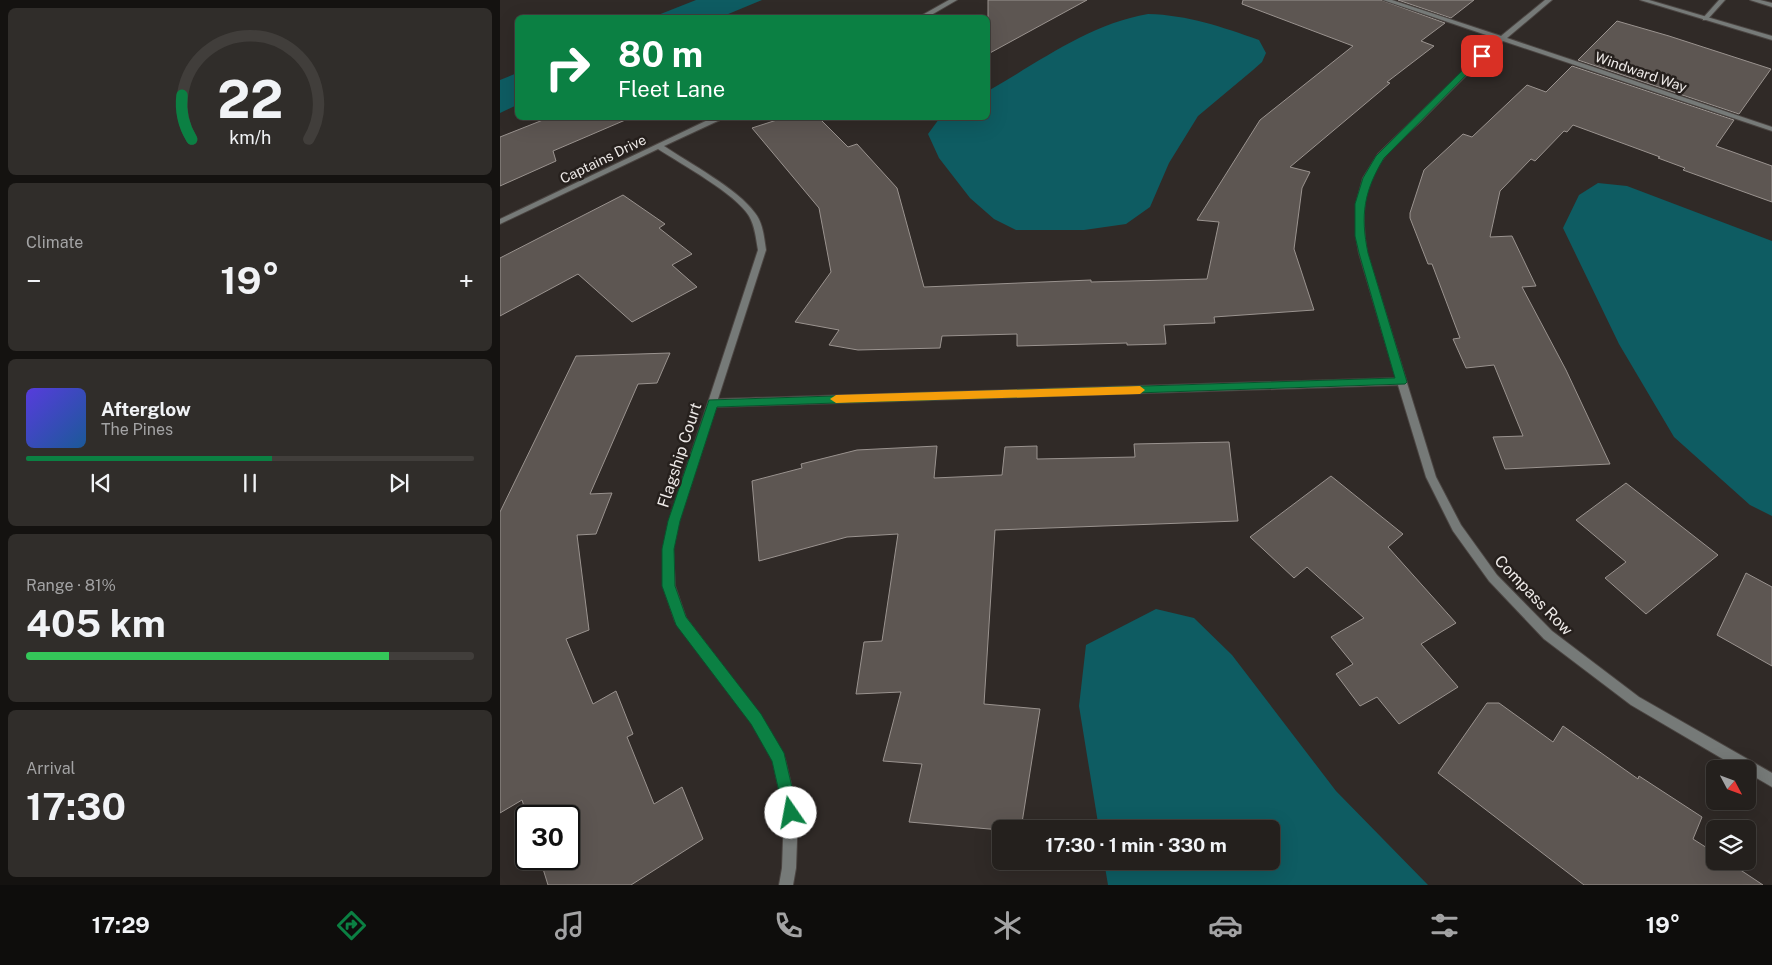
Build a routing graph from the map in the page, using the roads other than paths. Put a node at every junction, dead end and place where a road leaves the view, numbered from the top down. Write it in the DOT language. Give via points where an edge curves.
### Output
graph roads {
  1 [pos="954,0"];
  2 [pos="1386,0"];
  3 [pos="1549,0"];
  4 [pos="1643,0"];
  5 [pos="1722,0"];
  6 [pos="1753,0"];
  7 [pos="1772,6"];
  8 [pos="926,15"];
  9 [pos="1705,19"];
  10 [pos="1772,38"];
  11 [pos="1503,39"];
  12 [pos="713,120"];
  13 [pos="1772,129"];
  14 [pos="658,146"];
  15 [pos="500,222"];
  16 [pos="1402,382"];
  17 [pos="713,403"];
  18 [pos="1772,780"];
  19 [pos="786,885"];
  1 -- 8 [label="street"];
  2 -- 11 [label="street"];
  3 -- 11 [label="street, Compass Row"];
  4 -- 9 [label="street"];
  5 -- 9 [label="street"];
  6 -- 7 [label="street"];
  9 -- 10 [label="street"];
  11 -- 13 [label="street, Windward Way"];
  11 -- 16 [label="street, Compass Row" via="1380,156 1368,178 1360,204 1360,236 1364,253"];
  12 -- 14 [label="street, Captains Drive"];
  14 -- 15 [label="street, Captains Drive"];
  14 -- 17 [label="street, Flagship Court" via="735,198 751,212 759,229 762,250"];
  16 -- 17 [label="street"];
  16 -- 18 [label="street, Compass Row" via="1430,477 1457,528 1493,578 1548,635 1635,701"];
  17 -- 19 [label="street, Flagship Court" via="674,521 668,549 669,586 681,621 756,719 779,759 791,813"];
}
